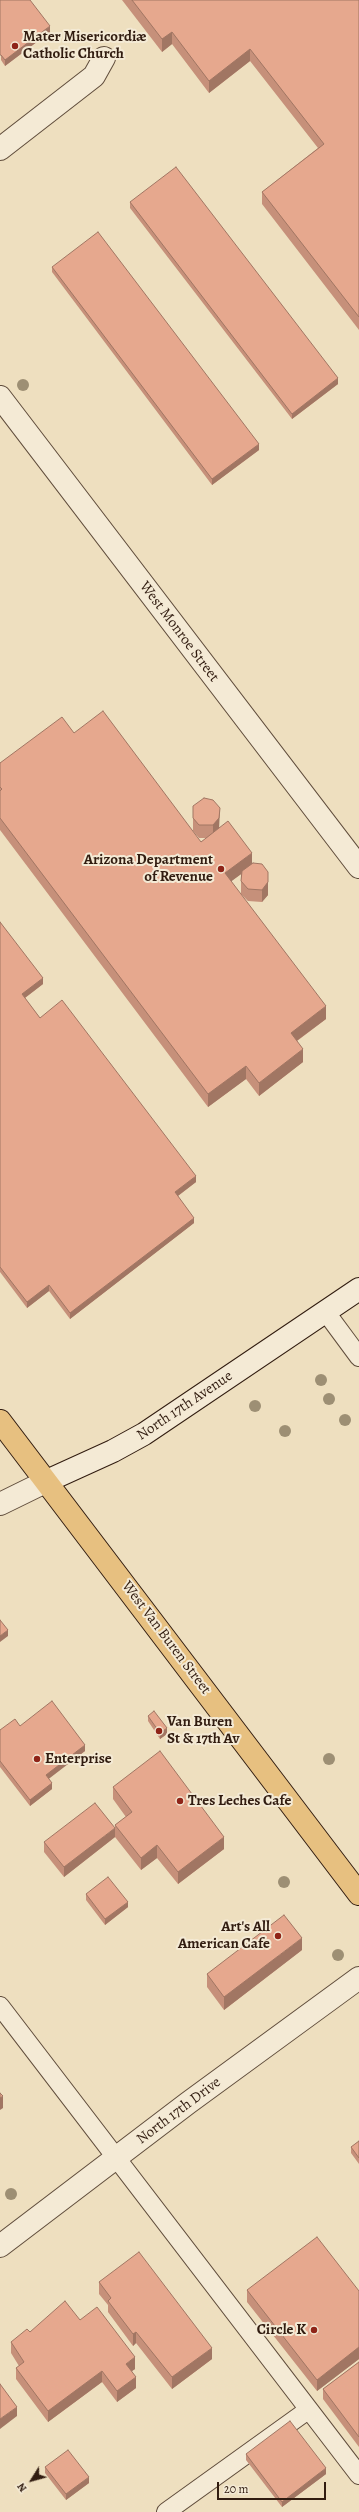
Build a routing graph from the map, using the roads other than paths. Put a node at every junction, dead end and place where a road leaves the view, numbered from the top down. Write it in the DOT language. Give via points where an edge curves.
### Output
graph roads {
  1 [pos="104,58"];
  2 [pos="0,149"];
  3 [pos="0,397"];
  4 [pos="359,867"];
  5 [pos="359,1289"];
  6 [pos="325,1312"];
  7 [pos="359,1357"];
  8 [pos="0,1421"];
  9 [pos="47,1481"];
  10 [pos="0,1504"];
  11 [pos="359,1894"];
  12 [pos="359,1978"];
  13 [pos="0,2006"];
  14 [pos="115,2158"];
  15 [pos="0,2246"];
  16 [pos="308,2410"];
  17 [pos="359,2476"];
  18 [pos="166,2512"];
  1 -- 2 [label="street" via="94,76"];
  3 -- 4 [label="street, West Monroe Street"];
  5 -- 6 [label="street, North 17th Avenue"];
  6 -- 7 [label="lane"];
  6 -- 9 [label="street, North 17th Avenue" via="144,1434"];
  8 -- 9 [label="main road, West Van Buren Street"];
  9 -- 10 [label="street, North 17th Avenue"];
  9 -- 11 [label="main road, West Van Buren Street"];
  12 -- 14 [label="street, North 17th Drive"];
  13 -- 14 [label="lane"];
  14 -- 15 [label="street, North 17th Drive"];
  14 -- 16 [label="lane"];
  16 -- 17 [label="lane"];
  16 -- 18 [label="lane"];
}
